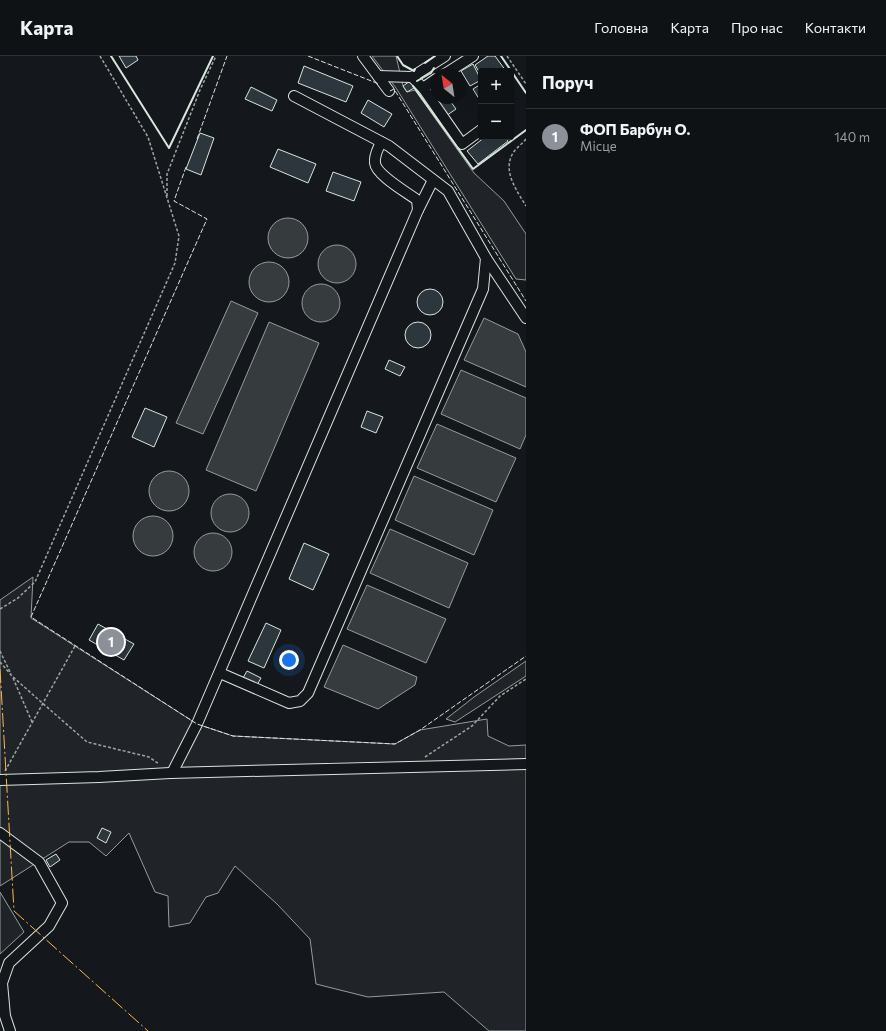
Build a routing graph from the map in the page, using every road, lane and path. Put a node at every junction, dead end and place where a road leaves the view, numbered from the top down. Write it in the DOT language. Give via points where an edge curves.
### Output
graph roads {
  1 [pos="100,56"];
  2 [pos="216,56"];
  3 [pos="363,56"];
  4 [pos="445,56"];
  5 [pos="473,56"];
  6 [pos="508,56"];
  7 [pos="454,68"];
  8 [pos="378,76"];
  9 [pos="412,77"];
  10 [pos="430,83"];
  11 [pos="526,84"];
  12 [pos="423,88"];
  13 [pos="389,91"];
  14 [pos="294,96"];
  15 [pos="478,132"];
  16 [pos="526,139"];
  17 [pos="381,142"];
  18 [pos="433,180"];
  19 [pos="167,198"];
  20 [pos="526,206"];
  21 [pos="418,210"];
  22 [pos="486,258"];
  23 [pos="526,318"];
  24 [pos="0,609"];
  25 [pos="75,646"];
  26 [pos="0,651"];
  27 [pos="0,662"];
  28 [pos="220,673"];
  29 [pos="12,676"];
  30 [pos="526,679"];
  31 [pos="32,723"];
  32 [pos="422,758"];
  33 [pos="526,764"];
  34 [pos="171,773"];
  35 [pos="2,776"];
  36 [pos="0,833"];
  37 [pos="10,1031"];
  1 -- 19 [label="path" via="148,138"];
  2 -- 19 [label="path" via="167,174"];
  3 -- 8 [label="street"];
  4 -- 9 [label="street"];
  5 -- 7 [label="street"];
  6 -- 11 [label="path"];
  8 -- 9 [label="street"];
  8 -- 13 [label="street"];
  9 -- 12 [label="street"];
  10 -- 12 [label="street"];
  12 -- 15 [label="street" via="462,144"];
  14 -- 17 [label="street"];
  16 -- 20 [label="path" via="512,153 508,171"];
  17 -- 18 [label="street"];
  17 -- 21 [label="street" via="375,155 375,165 417,200"];
  18 -- 21 [label="street"];
  18 -- 22 [label="street" via="448,191"];
  19 -- 24 [label="path" via="179,236 175,263 36,582"];
  21 -- 28 [label="street"];
  22 -- 23 [label="street"];
  22 -- 28 [label="street" via="483,289 308,693 300,700 289,703"];
  25 -- 31 [label="path"];
  26 -- 29 [label="path"];
  27 -- 29 [label="path"];
  28 -- 34 [label="street"];
  29 -- 31 [label="path"];
  29 -- 34 [label="path" via="87,742 149,757"];
  30 -- 32 [label="path" via="500,696 472,726"];
  31 -- 35 [label="path"];
  33 -- 34 [label="street"];
  34 -- 35 [label="street" via="99,777"];
  36 -- 37 [label="street" via="39,862 62,903 49,926 9,963 2,983 5,1016"];
}
